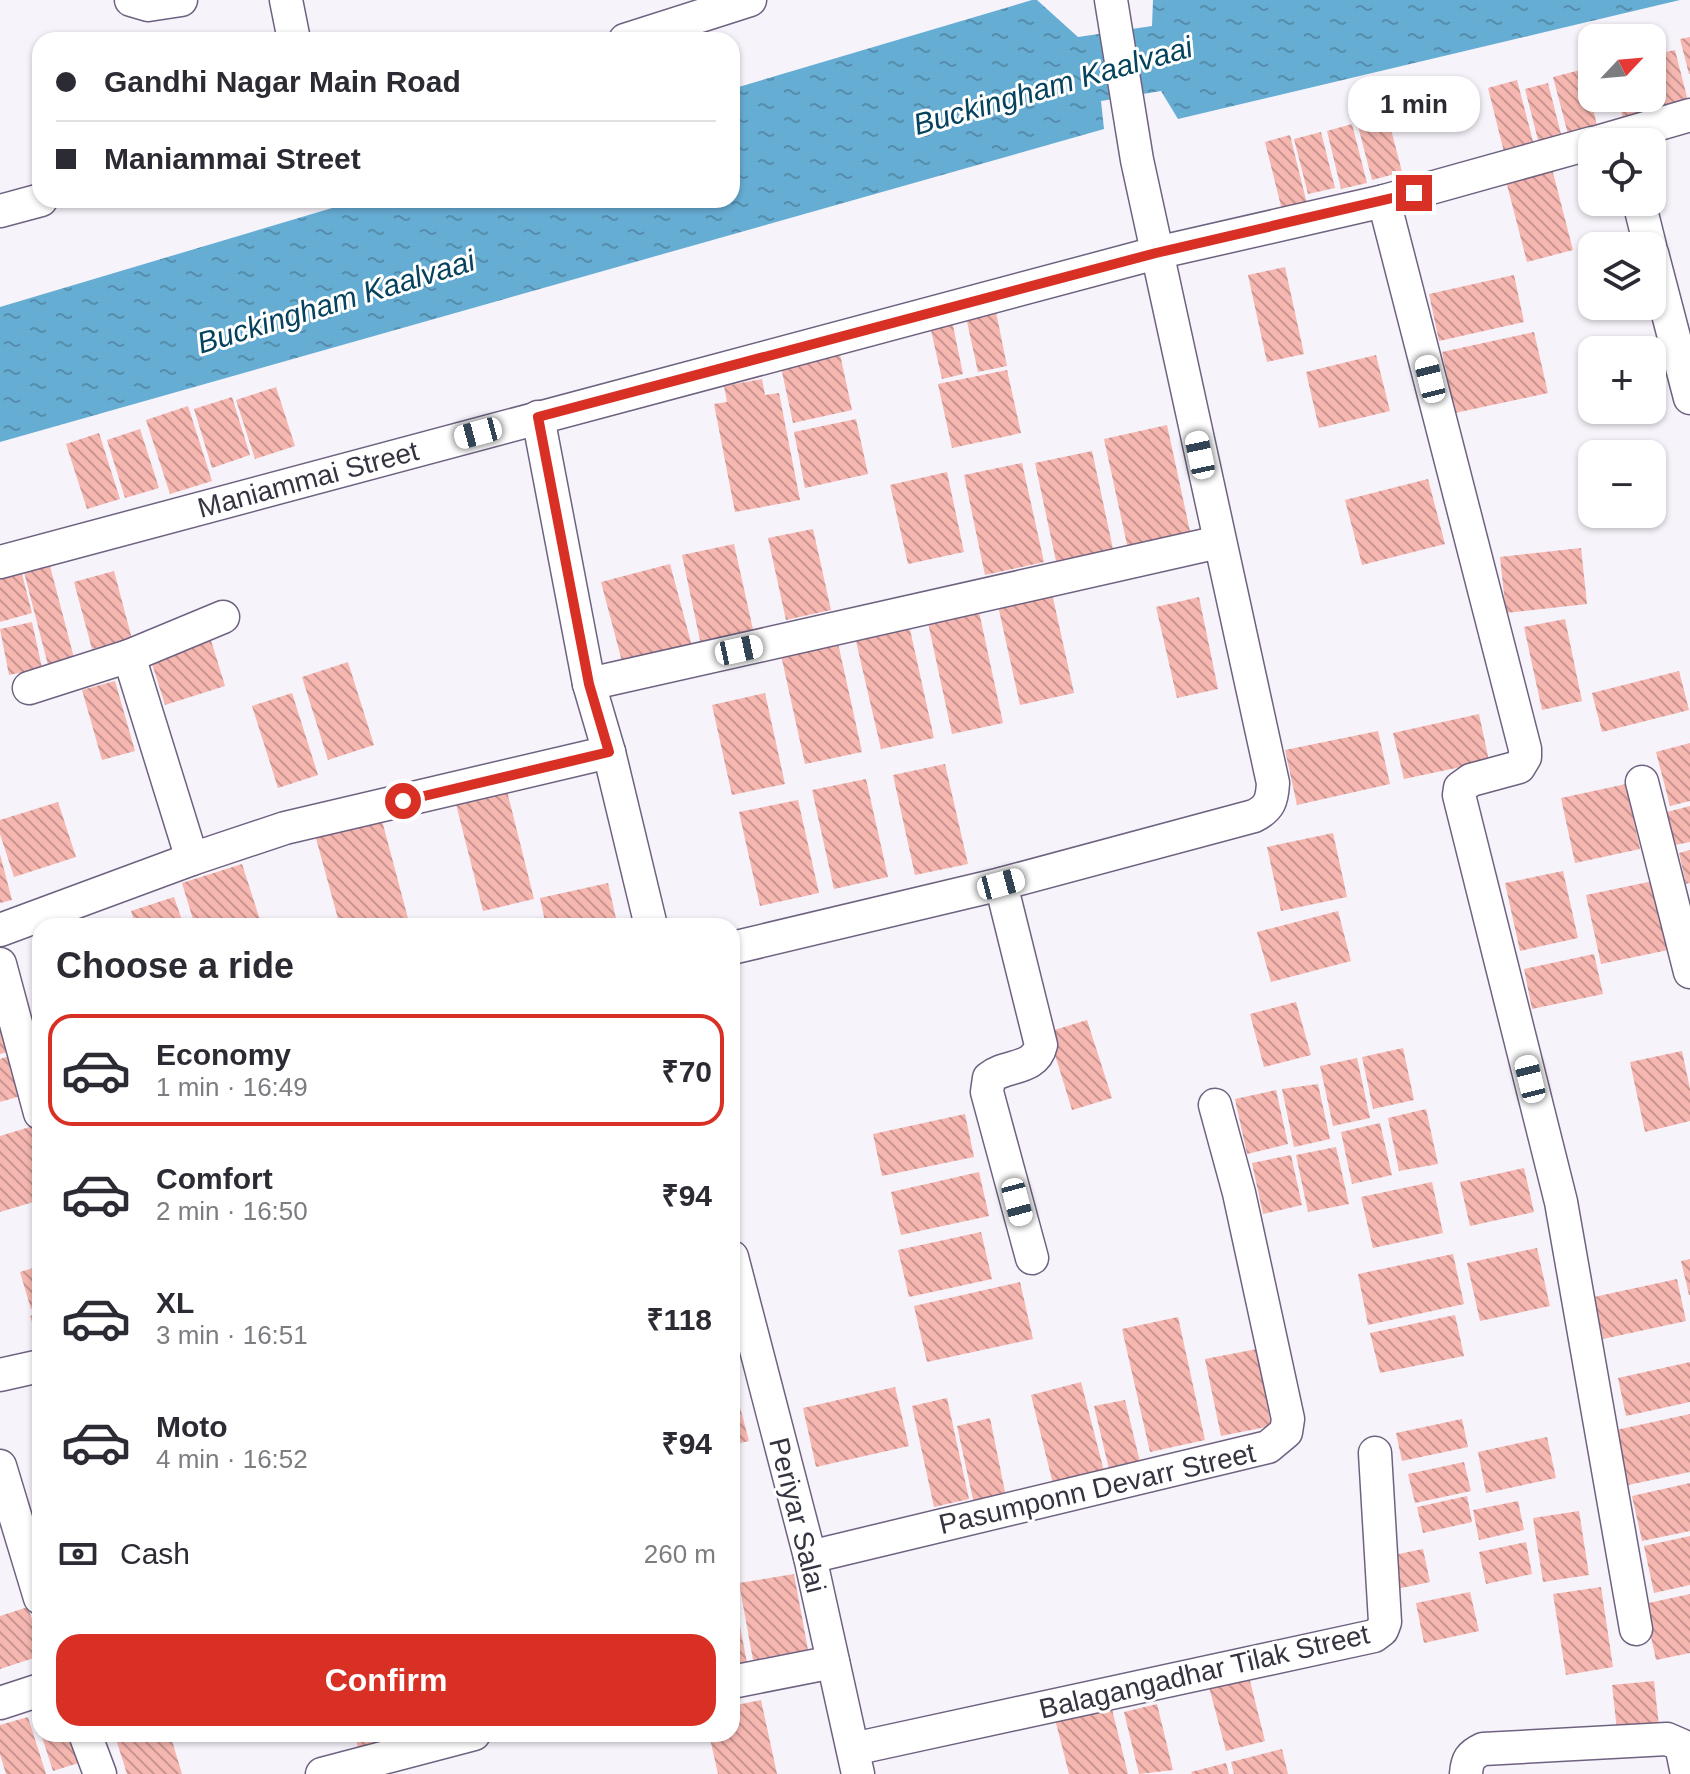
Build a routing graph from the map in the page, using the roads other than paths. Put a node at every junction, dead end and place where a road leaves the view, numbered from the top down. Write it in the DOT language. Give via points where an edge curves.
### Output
graph roads {
  1 [pos="131,0"];
  2 [pos="181,0"];
  3 [pos="286,0"];
  4 [pos="750,0"];
  5 [pos="1111,0"];
  6 [pos="292,32"];
  7 [pos="650,32"];
  8 [pos="1690,115"];
  9 [pos="1649,128"];
  10 [pos="1578,149"];
  11 [pos="1384,201"];
  12 [pos="32,202"];
  13 [pos="0,211"];
  14 [pos="1156,253"];
  15 [pos="1666,306"];
  16 [pos="1690,398"];
  17 [pos="538,417"];
  18 [pos="1219,542"];
  19 [pos="0,562"];
  20 [pos="223,617"];
  21 [pos="129,656"];
  22 [pos="589,684"];
  23 [pos="29,688"];
  24 [pos="609,752"];
  25 [pos="1642,782"];
  26 [pos="192,859"];
  27 [pos="1001,884"];
  28 [pos="32,918"];
  29 [pos="32,918"];
  30 [pos="649,918"];
  31 [pos="0,930"];
  32 [pos="740,946"];
  33 [pos="0,964"];
  34 [pos="1690,972"];
  35 [pos="32,1083"];
  36 [pos="1215,1105"];
  37 [pos="1032,1258"];
  38 [pos="740,1320"];
  39 [pos="743,1343"];
  40 [pos="32,1368"];
  41 [pos="0,1375"];
  42 [pos="1375,1453"];
  43 [pos="3,1488"];
  44 [pos="810,1557"];
  45 [pos="32,1574"];
  46 [pos="1636,1629"];
  47 [pos="833,1662"];
  48 [pos="740,1680"];
  49 [pos="32,1693"];
  50 [pos="0,1703"];
  51 [pos="88,1742"];
  52 [pos="437,1742"];
  53 [pos="1511,1761"];
  54 [pos="856,1762"];
  55 [pos="1468,1764"];
  56 [pos="100,1774"];
  57 [pos="322,1774"];
  58 [pos="1687,1774"];
  1 -- 2 [label="street" via="148,5"];
  3 -- 6 [label="street"];
  4 -- 7 [label="street"];
  5 -- 14 [label="street"];
  8 -- 9 [label="street, Maniammai Street"];
  10 -- 11 [label="street, Maniammai Street"];
  11 -- 14 [label="street, Maniammai Street"];
  11 -- 46 [label="street" via="1525,749 1519,767 1471,780 1459,795 1561,1202"];
  12 -- 13 [label="street"];
  14 -- 17 [label="street, Maniammai Street"];
  14 -- 18 [label="street"];
  15 -- 16 [label="street"];
  17 -- 19 [label="street, Maniammai Street"];
  17 -- 22 [label="street"];
  18 -- 22 [label="street"];
  18 -- 27 [label="street" via="1273,783 1266,810"];
  20 -- 21 [label="street"];
  21 -- 23 [label="street"];
  21 -- 26 [label="street"];
  22 -- 24 [label="street"];
  24 -- 26 [label="street" via="285,828"];
  24 -- 30 [label="street"];
  25 -- 34 [label="street"];
  26 -- 29 [label="street"];
  27 -- 32 [label="street"];
  27 -- 37 [label="street" via="1041,1045 1039,1055 1026,1065 989,1078 987,1092"];
  28 -- 31 [label="street"];
  33 -- 35 [label="street"];
  36 -- 44 [label="street, Pasumponn Devarr Street" via="1272,1343 1286,1432 1268,1447"];
  38 -- 39 [label="street, Periyar Salai"];
  39 -- 44 [label="street, Periyar Salai"];
  40 -- 41 [label="street"];
  42 -- 54 [label="street, Balagangadhar Tilak Street" via="1385,1622 1374,1636"];
  43 -- 45 [label="street"];
  44 -- 47 [label="street, Periyar Salai"];
  47 -- 48 [label="street"];
  47 -- 54 [label="street, Periyar Salai"];
  49 -- 50 [label="street"];
  51 -- 56 [label="street"];
  52 -- 57 [label="street"];
  53 -- 55 [label="street" via="1483,1749"];
  53 -- 58 [label="street" via="1667,1739 1681,1745"];
}
